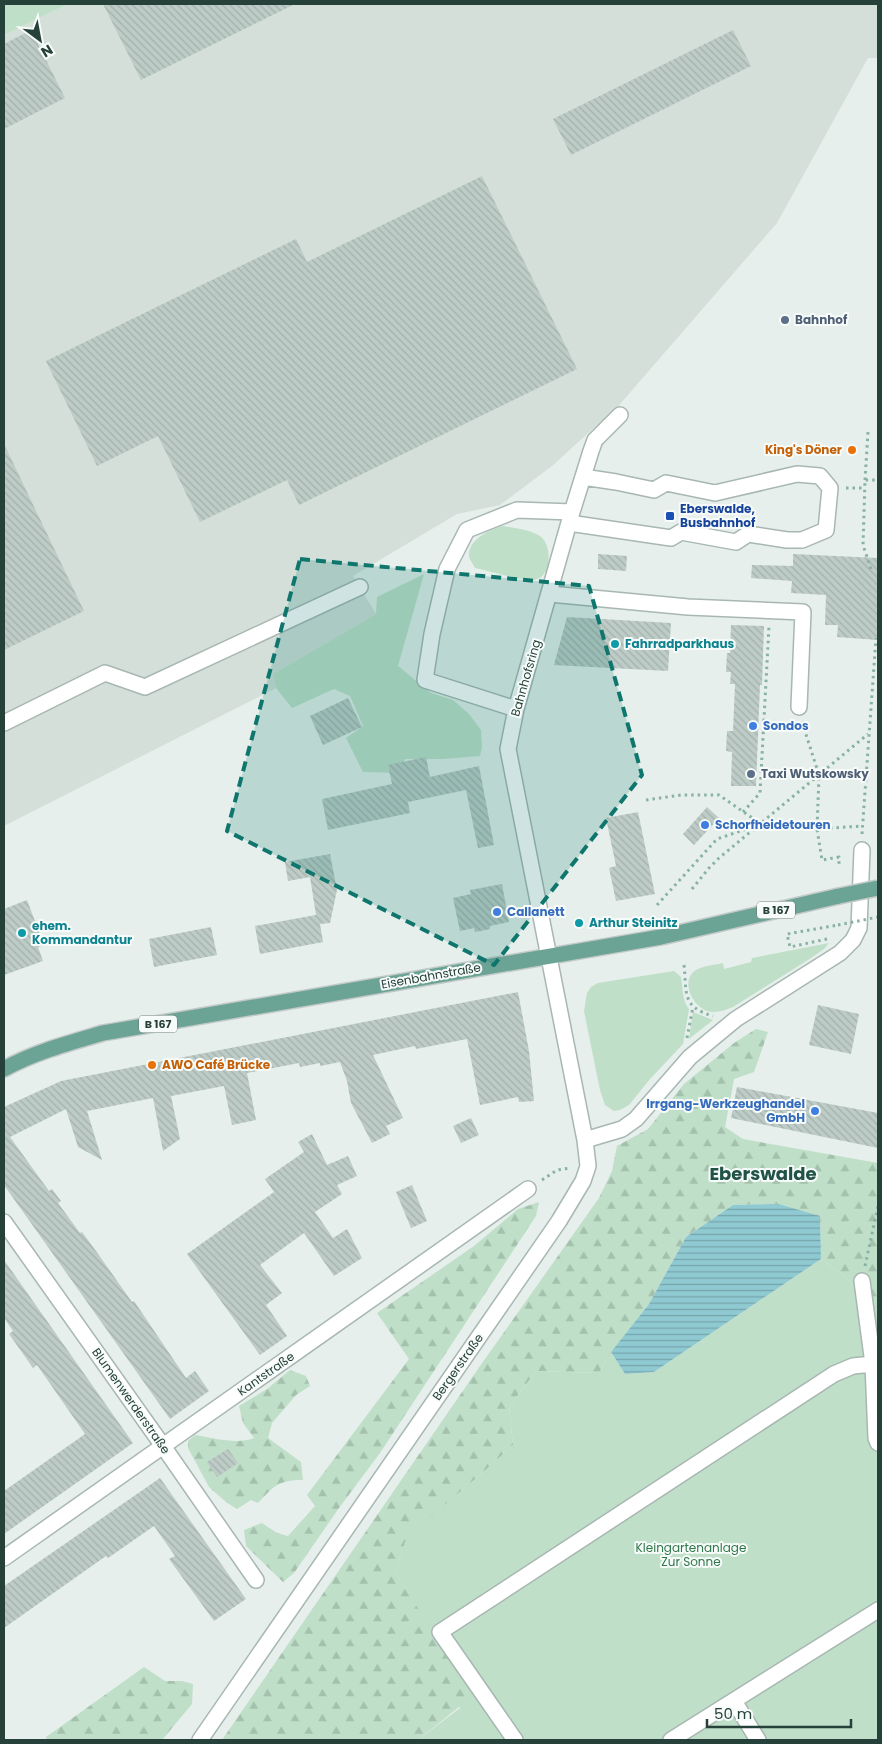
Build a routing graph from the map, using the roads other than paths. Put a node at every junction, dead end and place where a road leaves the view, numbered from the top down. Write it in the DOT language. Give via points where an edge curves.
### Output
graph roads {
  1 [pos="620,415"];
  2 [pos="583,477"];
  3 [pos="570,517"];
  4 [pos="360,586"];
  5 [pos="550,594"];
  6 [pos="799,707"];
  7 [pos="516,709"];
  8 [pos="4,723"];
  9 [pos="862,850"];
  10 [pos="878,888"];
  11 [pos="549,956"];
  12 [pos="4,1069"];
  13 [pos="585,1140"];
  14 [pos="528,1189"];
  15 [pos="4,1222"];
  16 [pos="862,1281"];
  17 [pos="873,1364"];
  18 [pos="878,1442"];
  19 [pos="163,1446"];
  20 [pos="4,1558"];
  21 [pos="256,1580"];
  22 [pos="878,1610"];
  23 [pos="734,1700"];
  24 [pos="200,1740"];
  25 [pos="515,1740"];
  26 [pos="671,1740"];
  27 [pos="758,1740"];
  1 -- 2 [label="street, Bahnhofsring" via="596,440"];
  2 -- 3 [label="street, Bahnhofsring"];
  2 -- 3 [label="street" via="654,490 666,483 715,493 797,474 820,476 830,488 826,530 802,540 748,534 736,542 681,532 671,538"];
  3 -- 5 [label="street, Bahnhofsring"];
  3 -- 7 [label="street" via="517,510 467,530 448,569 425,680"];
  4 -- 8 [label="street" via="145,687 105,673"];
  5 -- 6 [label="street" via="688,607 802,612"];
  5 -- 7 [label="street, Bahnhofsring"];
  7 -- 11 [label="street, Bahnhofsring" via="508,749"];
  9 -- 13 [label="street" via="858,928 853,940 840,953 736,1019 690,1057 636,1119 622,1129"];
  10 -- 11 [label="main road, Eisenbahnstraße / B 167, bridge" via="670,935"];
  11 -- 12 [label="main road, Eisenbahnstraße / B 167" via="103,1033 64,1044"];
  11 -- 13 [label="street, Bergerstraße"];
  13 -- 24 [label="street, Bergerstraße" via="588,1166 583,1181 559,1221"];
  14 -- 19 [label="street, Kantstraße"];
  15 -- 19 [label="street, Blumenwerderstraße"];
  16 -- 17 [label="street"];
  17 -- 18 [label="street"];
  17 -- 25 [label="street" via="853,1366 834,1374 440,1632"];
  19 -- 20 [label="street, Kantstraße"];
  19 -- 21 [label="street, Blumenwerderstraße"];
  22 -- 23 [label="street"];
  23 -- 26 [label="street"];
  23 -- 27 [label="street"];
}
